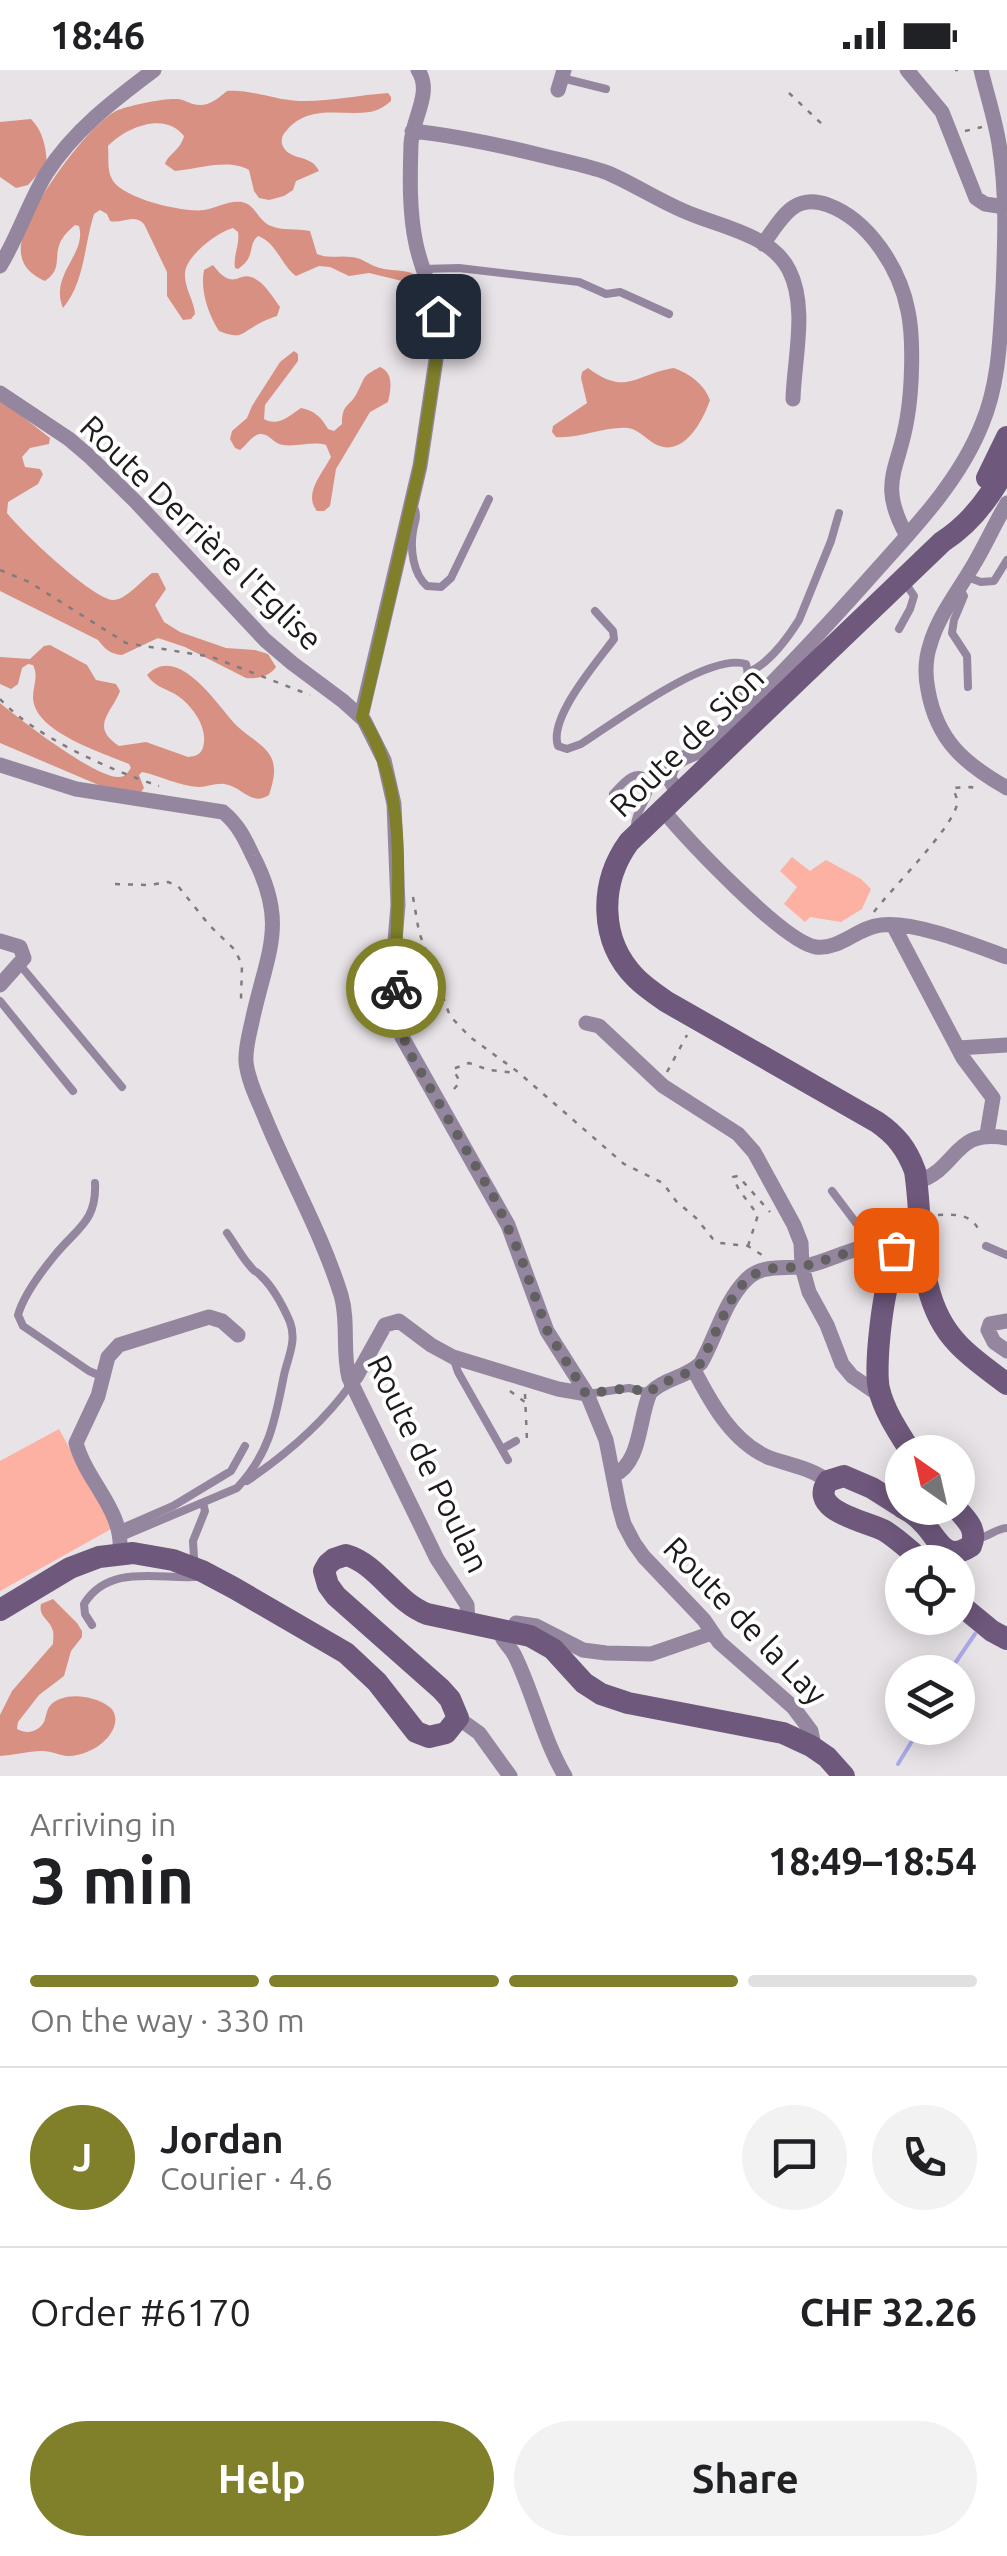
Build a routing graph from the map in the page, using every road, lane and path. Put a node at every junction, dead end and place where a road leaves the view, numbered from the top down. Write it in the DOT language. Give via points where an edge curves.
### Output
graph roads {
  1 [pos="154,70"];
  2 [pos="418,70"];
  3 [pos="907,70"];
  4 [pos="982,70"];
  5 [pos="562,79"];
  6 [pos="606,89"];
  7 [pos="789,93"];
  8 [pos="994,124"];
  9 [pos="824,126"];
  10 [pos="412,132"];
  11 [pos="962,132"];
  12 [pos="1005,206"];
  13 [pos="764,244"];
  14 [pos="0,266"];
  15 [pos="422,269"];
  16 [pos="669,314"];
  17 [pos="0,393"];
  18 [pos="793,399"];
  19 [pos="1005,452"];
  20 [pos="489,498"];
  21 [pos="1007,503"];
  22 [pos="409,504"];
  23 [pos="839,513"];
  24 [pos="907,536"];
  25 [pos="1007,560"];
  26 [pos="0,570"];
  27 [pos="904,581"];
  28 [pos="963,583"];
  29 [pos="595,611"];
  30 [pos="900,629"];
  31 [pos="749,672"];
  32 [pos="968,687"];
  33 [pos="317,698"];
  34 [pos="0,699"];
  35 [pos="362,717"];
  36 [pos="726,729"];
  37 [pos="0,765"];
  38 [pos="974,766"];
  39 [pos="1007,788"];
  40 [pos="170,789"];
  41 [pos="613,794"];
  42 [pos="670,802"];
  43 [pos="637,834"];
  44 [pos="114,884"];
  45 [pos="414,898"];
  46 [pos="893,926"];
  47 [pos="872,927"];
  48 [pos="0,942"];
  49 [pos="1007,957"];
  50 [pos="20,965"];
  51 [pos="0,985"];
  52 [pos="0,1001"];
  53 [pos="242,1004"];
  54 [pos="586,1023"];
  55 [pos="692,1025"];
  56 [pos="1007,1045"];
  57 [pos="958,1048"];
  58 [pos="518,1072"];
  59 [pos="663,1080"];
  60 [pos="122,1087"];
  61 [pos="454,1089"];
  62 [pos="73,1091"];
  63 [pos="987,1134"];
  64 [pos="1007,1138"];
  65 [pos="95,1182"];
  66 [pos="916,1182"];
  67 [pos="832,1192"];
  68 [pos="784,1206"];
  69 [pos="937,1216"];
  70 [pos="228,1234"];
  71 [pos="873,1245"];
  72 [pos="748,1246"];
  73 [pos="986,1246"];
  74 [pos="912,1252"];
  75 [pos="1007,1256"];
  76 [pos="802,1267"];
  77 [pos="770,1268"];
  78 [pos="1007,1321"];
  79 [pos="238,1335"];
  80 [pos="1007,1351"];
  81 [pos="453,1357"];
  82 [pos="694,1370"];
  83 [pos="102,1378"];
  84 [pos="522,1378"];
  85 [pos="351,1383"];
  86 [pos="1007,1384"];
  87 [pos="650,1393"];
  88 [pos="586,1394"];
  89 [pos="881,1396"];
  90 [pos="902,1435"];
  91 [pos="516,1441"];
  92 [pos="526,1444"];
  93 [pos="245,1446"];
  94 [pos="502,1449"];
  95 [pos="508,1460"];
  96 [pos="612,1476"];
  97 [pos="828,1481"];
  98 [pos="243,1482"];
  99 [pos="885,1497"];
  100 [pos="203,1504"];
  101 [pos="925,1525"];
  102 [pos="970,1525"];
  103 [pos="1007,1528"];
  104 [pos="974,1539"];
  105 [pos="120,1540"];
  106 [pos="904,1545"];
  107 [pos="196,1569"];
  108 [pos="0,1610"];
  109 [pos="975,1616"];
  110 [pos="468,1624"];
  111 [pos="92,1625"];
  112 [pos="506,1626"];
  113 [pos="712,1633"];
  114 [pos="1007,1638"];
  115 [pos="458,1718"];
  116 [pos="811,1746"];
  117 [pos="510,1776"];
  118 [pos="565,1776"];
  119 [pos="844,1776"];
  1 -- 14 [label="street" via="66,147"];
  2 -- 10 [label="street" via="425,90"];
  3 -- 12 [label="street" via="942,112 976,198"];
  4 -- 8 [label="street"];
  5 -- 6 [label="lane"];
  7 -- 9 [label="path"];
  8 -- 11 [label="path"];
  8 -- 12 [label="street"];
  10 -- 13 [label="street" via="594,168"];
  10 -- 15 [label="street" via="412,204"];
  12 -- 24 [label="street" via="1000,334 984,422 947,486"];
  13 -- 18 [label="street" via="783,260 794,284"];
  13 -- 24 [label="street" via="795,206 820,202 868,234 896,276 909,316 910,390 891,486"];
  15 -- 16 [label="lane" via="579,282"];
  15 -- 22 [label="street" via="440,334"];
  17 -- 35 [label="street, Route Derrière l'Eglise" via="89,456 265,640"];
  19 -- 27 [label="street, Route de Sion" via="988,497"];
  20 -- 22 [label="lane" via="452,578 434,588 417,575 417,514"];
  21 -- 28 [label="street"];
  22 -- 35 [label="street"];
  23 -- 31 [label="lane" via="799,620"];
  24 -- 36 [label="street"];
  25 -- 28 [label="lane" via="994,580"];
  26 -- 33 [label="path" via="126,643 212,657"];
  27 -- 30 [label="lane" via="914,601"];
  27 -- 42 [label="street, Route de Sion"];
  28 -- 32 [label="lane" via="952,633 968,656"];
  28 -- 38 [label="street" via="930,643 926,682 940,729"];
  29 -- 31 [label="lane" via="614,639 556,726 555,740 564,749 684,678 732,662 746,664"];
  31 -- 36 [label="lane" via="724,720"];
  34 -- 40 [label="path" via="20,718 101,764"];
  35 -- 88 [label="street, Route de la Lay" via="384,760 394,804 402,1037 502,1213 547,1330"];
  36 -- 42 [label="street" via="672,765"];
  37 -- 85 [label="street, Route de Poulan" via="76,789 223,812 238,827 269,890 273,935 247,1042 248,1070 341,1296"];
  38 -- 39 [label="street"];
  38 -- 47 [label="path" via="986,790 953,788 952,814 876,908"];
  41 -- 43 [label="lane" via="638,774 650,780 634,820"];
  42 -- 43 [label="street, Route de Sion"];
  42 -- 47 [label="street" via="760,909 800,941 824,947"];
  43 -- 66 [label="street, Route de Sion" via="613,869 607,904 614,943 631,973 668,1002 888,1129 910,1157"];
  44 -- 53 [label="path" via="178,886 240,958"];
  45 -- 58 [label="path" via="419,932 450,1016"];
  46 -- 47 [label="street"];
  46 -- 49 [label="street"];
  46 -- 57 [label="street"];
  48 -- 50 [label="street" via="20,948"];
  50 -- 51 [label="street"];
  50 -- 60 [label="lane"];
  52 -- 62 [label="lane"];
  54 -- 68 [label="street" via="599,1026 663,1086 746,1141"];
  55 -- 59 [label="path"];
  56 -- 57 [label="street"];
  57 -- 63 [label="street" via="992,1098"];
  58 -- 61 [label="path" via="466,1063 453,1069 460,1082"];
  58 -- 72 [label="path" via="624,1164 663,1183 713,1239"];
  63 -- 64 [label="street"];
  63 -- 66 [label="street" via="971,1138 938,1172"];
  65 -- 83 [label="lane" via="87,1221 55,1256 18,1315 23,1326"];
  66 -- 74 [label="street, Route de Sion"];
  67 -- 71 [label="lane"];
  68 -- 72 [label="path" via="771,1212 733,1176 758,1215"];
  68 -- 76 [label="street" via="801,1243"];
  69 -- 73 [label="path" via="972,1219"];
  70 -- 98 [label="lane" via="274,1290 294,1338 276,1420"];
  71 -- 74 [label="street"];
  71 -- 76 [label="street"];
  72 -- 77 [label="path"];
  73 -- 75 [label="lane"];
  74 -- 86 [label="street, Route de Sion" via="944,1327"];
  74 -- 89 [label="street" via="892,1270 878,1345"];
  76 -- 77 [label="street"];
  76 -- 89 [label="street" via="842,1364"];
  77 -- 82 [label="street" via="740,1287"];
  78 -- 80 [label="street" via="988,1330"];
  79 -- 83 [label="street" via="209,1317 135,1338 112,1350"];
  81 -- 84 [label="street"];
  81 -- 85 [label="street" via="392,1321"];
  81 -- 94 [label="lane"];
  82 -- 87 [label="street"];
  82 -- 97 [label="street" via="746,1444"];
  83 -- 105 [label="street" via="76,1443"];
  84 -- 88 [label="street"];
  84 -- 92 [label="path"];
  85 -- 98 [label="lane" via="331,1412"];
  85 -- 110 [label="street, Route de Poulan" via="437,1559 467,1604"];
  87 -- 88 [label="lane" via="629,1388"];
  87 -- 96 [label="street" via="633,1456"];
  88 -- 96 [label="street, Route de la Lay" via="606,1440"];
  89 -- 90 [label="street"];
  91 -- 94 [label="lane"];
  93 -- 105 [label="lane" via="231,1471"];
  94 -- 95 [label="lane"];
  96 -- 113 [label="street, Route de la Lay" via="634,1543"];
  97 -- 99 [label="street" via="844,1476"];
  97 -- 106 [label="street" via="823,1496 831,1508"];
  98 -- 100 [label="lane"];
  100 -- 105 [label="lane"];
  100 -- 107 [label="lane" via="193,1541"];
  101 -- 104 [label="street" via="950,1552 965,1551"];
  102 -- 104 [label="street"];
  103 -- 104 [label="lane"];
  105 -- 107 [label="street"];
  105 -- 108 [label="street"];
  107 -- 111 [label="lane" via="194,1578 112,1580 84,1604"];
  107 -- 115 [label="street" via="346,1653 416,1732 437,1737"];
  109 -- 114 [label="street"];
  110 -- 112 [label="street"];
  110 -- 115 [label="street" via="415,1610 354,1558 334,1559 324,1571 336,1596 441,1688"];
  112 -- 113 [label="street" via="536,1626 583,1650 651,1654"];
  112 -- 116 [label="street" via="541,1640 607,1697 784,1734"];
  112 -- 118 [label="street" via="501,1638"];
  113 -- 116 [label="street, Route de la Lay" via="793,1707 811,1731"];
  115 -- 117 [label="street" via="480,1733"];
  116 -- 119 [label="street"];
}
